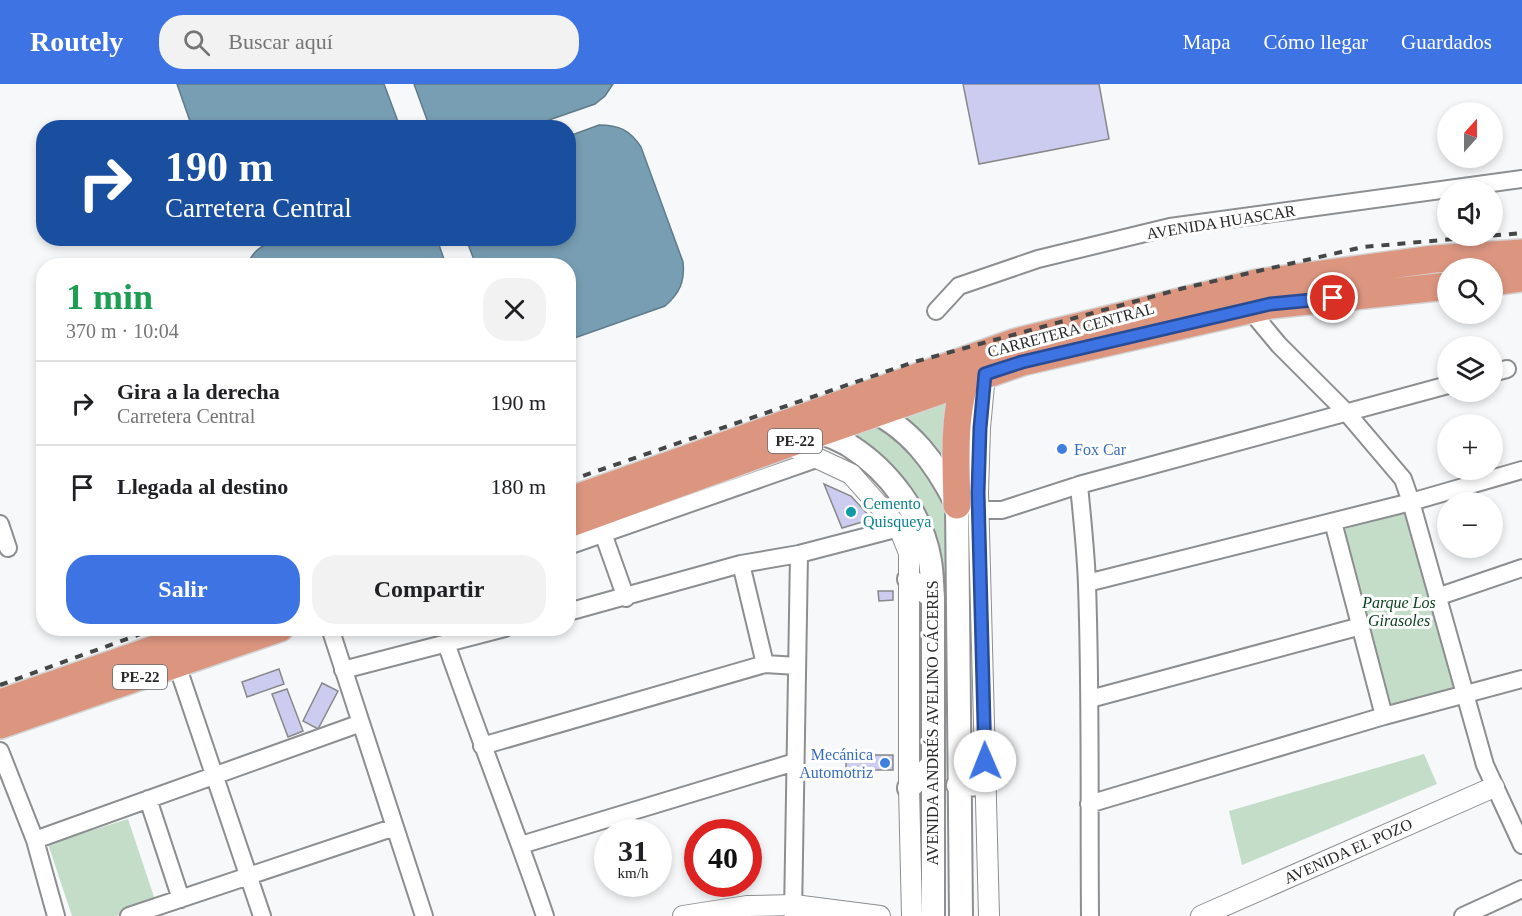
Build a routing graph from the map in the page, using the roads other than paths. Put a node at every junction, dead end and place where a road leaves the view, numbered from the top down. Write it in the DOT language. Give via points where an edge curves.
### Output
graph roads {
  1 [pos="1522,178"];
  2 [pos="1522,253"];
  3 [pos="1522,279"];
  4 [pos="1503,281"];
  5 [pos="1437,287"];
  6 [pos="1249,309"];
  7 [pos="936,311"];
  8 [pos="975,377"];
  9 [pos="1437,388"];
  10 [pos="850,400"];
  11 [pos="877,412"];
  12 [pos="1347,413"];
  13 [pos="820,445"];
  14 [pos="1522,470"];
  15 [pos="660,479"];
  16 [pos="1079,485"];
  17 [pos="576,499"];
  18 [pos="1411,502"];
  19 [pos="967,507"];
  20 [pos="1333,522"];
  21 [pos="0,524"];
  22 [pos="576,524"];
  23 [pos="600,524"];
  24 [pos="899,528"];
  25 [pos="576,540"];
  26 [pos="8,548"];
  27 [pos="799,554"];
  28 [pos="741,564"];
  29 [pos="1522,568"];
  30 [pos="909,579"];
  31 [pos="1087,583"];
  32 [pos="1437,597"];
  33 [pos="626,598"];
  34 [pos="933,598"];
  35 [pos="576,610"];
  36 [pos="1360,626"];
  37 [pos="192,636"];
  38 [pos="258,636"];
  39 [pos="333,636"];
  40 [pos="474,636"];
  41 [pos="446,643"];
  42 [pos="765,664"];
  43 [pos="177,665"];
  44 [pos="797,666"];
  45 [pos="344,670"];
  46 [pos="1522,679"];
  47 [pos="958,686"];
  48 [pos="933,689"];
  49 [pos="1464,694"];
  50 [pos="1090,699"];
  51 [pos="0,703"];
  52 [pos="1384,716"];
  53 [pos="361,723"];
  54 [pos="0,725"];
  55 [pos="482,746"];
  56 [pos="0,752"];
  57 [pos="795,762"];
  58 [pos="933,764"];
  59 [pos="214,776"];
  60 [pos="985,784"];
  61 [pos="958,785"];
  62 [pos="1494,787"];
  63 [pos="909,788"];
  64 [pos="148,799"];
  65 [pos="1089,804"];
  66 [pos="395,827"];
  67 [pos="35,840"];
  68 [pos="521,845"];
  69 [pos="1522,845"];
  70 [pos="249,876"];
  71 [pos="1522,889"];
  72 [pos="181,899"];
  73 [pos="793,911"];
  74 [pos="420,915"];
  75 [pos="56,916"];
  76 [pos="129,916"];
  77 [pos="262,916"];
  78 [pos="545,916"];
  79 [pos="683,916"];
  80 [pos="880,916"];
  81 [pos="912,916"];
  82 [pos="933,916"];
  83 [pos="961,916"];
  84 [pos="989,916"];
  85 [pos="1090,916"];
  86 [pos="1201,916"];
  87 [pos="1463,916"];
  1 -- 7 [label="street, AVENIDA HUASCAR" via="1170,227 1038,259 959,286"];
  2 -- 10 [label="highway, CARRETERA CENTRAL / PE-22" via="1434,259 1256,283 1016,342"];
  3 -- 4 [label="highway"];
  5 -- 6 [label="highway, CARRETERA CENTRAL / PE-22"];
  6 -- 8 [label="highway, CARRETERA CENTRAL / PE-22" via="1022,362"];
  6 -- 12 [label="street"];
  8 -- 11 [label="highway, CARRETERA CENTRAL / PE-22"];
  8 -- 19 [label="highway" via="958,403 956,429"];
  9 -- 12 [label="street"];
  10 -- 11 [label="main road, AVENIDA ANDRÉS AVELINO CÁCERES"];
  10 -- 15 [label="highway, CARRETERA CENTRAL / PE-22"];
  11 -- 13 [label="highway, CARRETERA CENTRAL / PE-22"];
  11 -- 19 [label="main road, AVENIDA ANDRÉS AVELINO CÁCERES" via="926,453"];
  12 -- 16 [label="street"];
  12 -- 18 [label="street" via="1403,479"];
  13 -- 15 [label="highway, CARRETERA CENTRAL / PE-22" via="787,444"];
  13 -- 23 [label="street"];
  13 -- 24 [label="street" via="852,474"];
  13 -- 34 [label="main road, AVENIDA ANDRÉS AVELINO CÁCERES" via="849,445 869,459 909,506 930,559"];
  14 -- 18 [label="street"];
  15 -- 17 [label="highway, CARRETERA CENTRAL / PE-22"];
  15 -- 23 [label="highway, CARRETERA CENTRAL / PE-22"];
  16 -- 19 [label="street" via="1002,510"];
  16 -- 31 [label="street"];
  18 -- 20 [label="street"];
  18 -- 32 [label="street"];
  19 -- 47 [label="main road, AVENIDA ANDRÉS AVELINO CÁCERES"];
  19 -- 60 [label="street"];
  20 -- 31 [label="street"];
  20 -- 36 [label="street"];
  21 -- 26 [label="street"];
  22 -- 23 [label="highway, CARRETERA CENTRAL / PE-22"];
  23 -- 25 [label="street"];
  23 -- 33 [label="street"];
  24 -- 27 [label="street"];
  24 -- 30 [label="street" via="909,553"];
  27 -- 28 [label="street"];
  27 -- 44 [label="street"];
  28 -- 33 [label="street"];
  28 -- 42 [label="street"];
  29 -- 32 [label="street"];
  30 -- 34 [label="main road"];
  30 -- 63 [label="street"];
  31 -- 50 [label="street"];
  32 -- 49 [label="street"];
  33 -- 35 [label="street"];
  34 -- 48 [label="main road, AVENIDA ANDRÉS AVELINO CÁCERES"];
  36 -- 50 [label="street"];
  36 -- 52 [label="street"];
  37 -- 51 [label="highway, PE-22"];
  38 -- 43 [label="highway, PE-22"];
  39 -- 45 [label="street"];
  40 -- 41 [label="street"];
  41 -- 45 [label="street"];
  41 -- 55 [label="street"];
  42 -- 44 [label="street"];
  42 -- 55 [label="street"];
  43 -- 54 [label="highway, PE-22"];
  43 -- 59 [label="street"];
  44 -- 57 [label="street"];
  45 -- 53 [label="street"];
  46 -- 49 [label="street"];
  47 -- 48 [label="main road" via="939,683"];
  47 -- 61 [label="main road, AVENIDA ANDRÉS AVELINO CÁCERES"];
  48 -- 58 [label="main road, AVENIDA ANDRÉS AVELINO CÁCERES"];
  49 -- 52 [label="street"];
  49 -- 62 [label="street"];
  50 -- 65 [label="street"];
  52 -- 65 [label="street"];
  53 -- 59 [label="street"];
  53 -- 66 [label="street"];
  55 -- 68 [label="street"];
  56 -- 67 [label="street"];
  57 -- 68 [label="street"];
  57 -- 73 [label="street"];
  58 -- 63 [label="main road"];
  58 -- 82 [label="main road, AVENIDA ANDRÉS AVELINO CÁCERES"];
  59 -- 64 [label="street"];
  59 -- 70 [label="street"];
  60 -- 61 [label="main road"];
  60 -- 84 [label="street"];
  61 -- 83 [label="main road, AVENIDA ANDRÉS AVELINO CÁCERES"];
  62 -- 69 [label="street"];
  62 -- 86 [label="street, AVENIDA EL POZO"];
  63 -- 81 [label="street"];
  64 -- 67 [label="street"];
  64 -- 72 [label="street"];
  65 -- 85 [label="street"];
  66 -- 70 [label="street"];
  66 -- 74 [label="street"];
  67 -- 75 [label="street"];
  68 -- 78 [label="street"];
  70 -- 72 [label="street"];
  70 -- 77 [label="street"];
  71 -- 87 [label="street"];
  72 -- 76 [label="street"];
  73 -- 79 [label="street" via="747,906"];
  73 -- 80 [label="street"];
}
